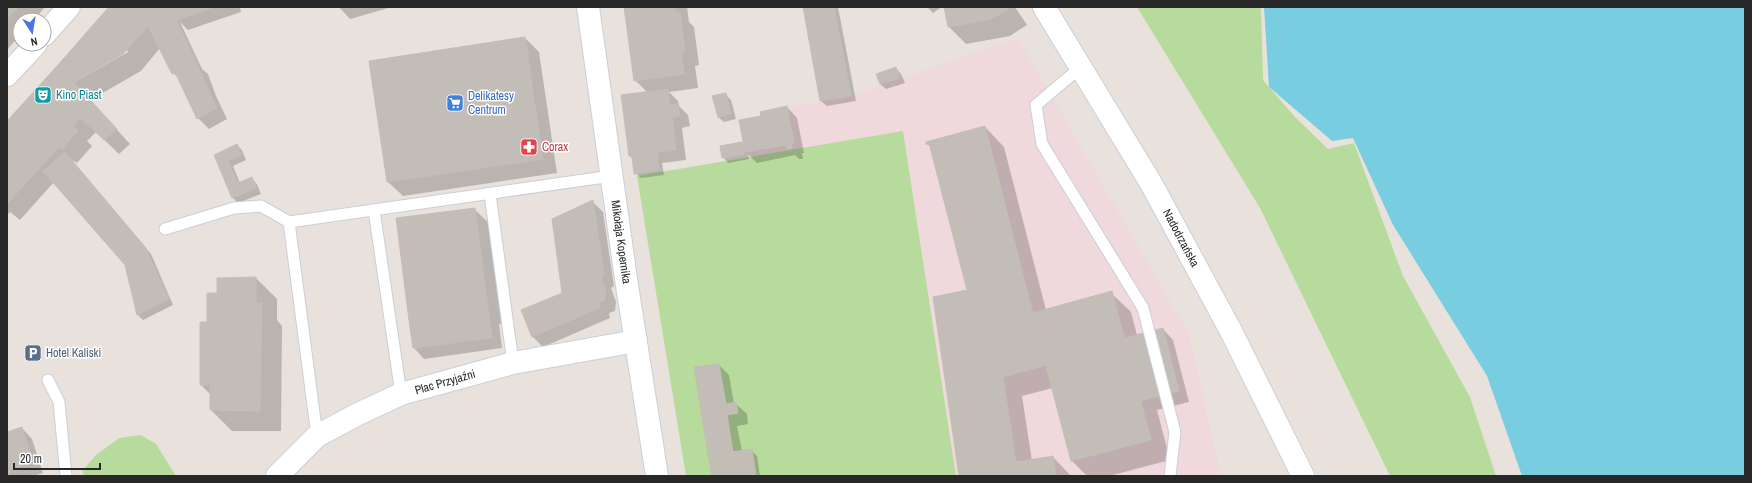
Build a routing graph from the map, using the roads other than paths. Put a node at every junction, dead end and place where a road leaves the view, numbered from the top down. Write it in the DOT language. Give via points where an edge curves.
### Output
graph roads {
  1 [pos="69,7"];
  2 [pos="588,7"];
  3 [pos="1044,7"];
  4 [pos="52,26"];
  5 [pos="29,52"];
  6 [pos="1081,67"];
  7 [pos="7,75"];
  8 [pos="612,176"];
  9 [pos="490,194"];
  10 [pos="374,210"];
  11 [pos="289,222"];
  12 [pos="165,229"];
  13 [pos="636,341"];
  14 [pos="513,363"];
  15 [pos="48,380"];
  16 [pos="401,394"];
  17 [pos="317,436"];
  18 [pos="66,476"];
  19 [pos="277,476"];
  20 [pos="657,476"];
  21 [pos="1170,476"];
  22 [pos="1304,476"];
  1 -- 4 [label="street"];
  2 -- 8 [label="street, Mikołaja Kopernika"];
  3 -- 6 [label="street, Nadodrzańska"];
  5 -- 7 [label="street"];
  6 -- 21 [label="lane" via="1036,105 1042,144 1143,308 1175,432"];
  6 -- 22 [label="street, Nadodrzańska" via="1152,185 1232,333"];
  8 -- 9 [label="lane"];
  8 -- 13 [label="street, Mikołaja Kopernika"];
  9 -- 10 [label="lane"];
  9 -- 14 [label="lane"];
  10 -- 11 [label="lane"];
  10 -- 16 [label="lane"];
  11 -- 12 [label="lane" via="261,206 234,208"];
  11 -- 17 [label="lane"];
  13 -- 14 [label="street, Plac Przyjaźni"];
  13 -- 20 [label="street, Mikołaja Kopernika"];
  14 -- 16 [label="street, Plac Przyjaźni"];
  15 -- 18 [label="lane" via="58,402"];
  16 -- 17 [label="street, Plac Przyjaźni"];
  17 -- 19 [label="street, Plac Przyjaźni"];
}
